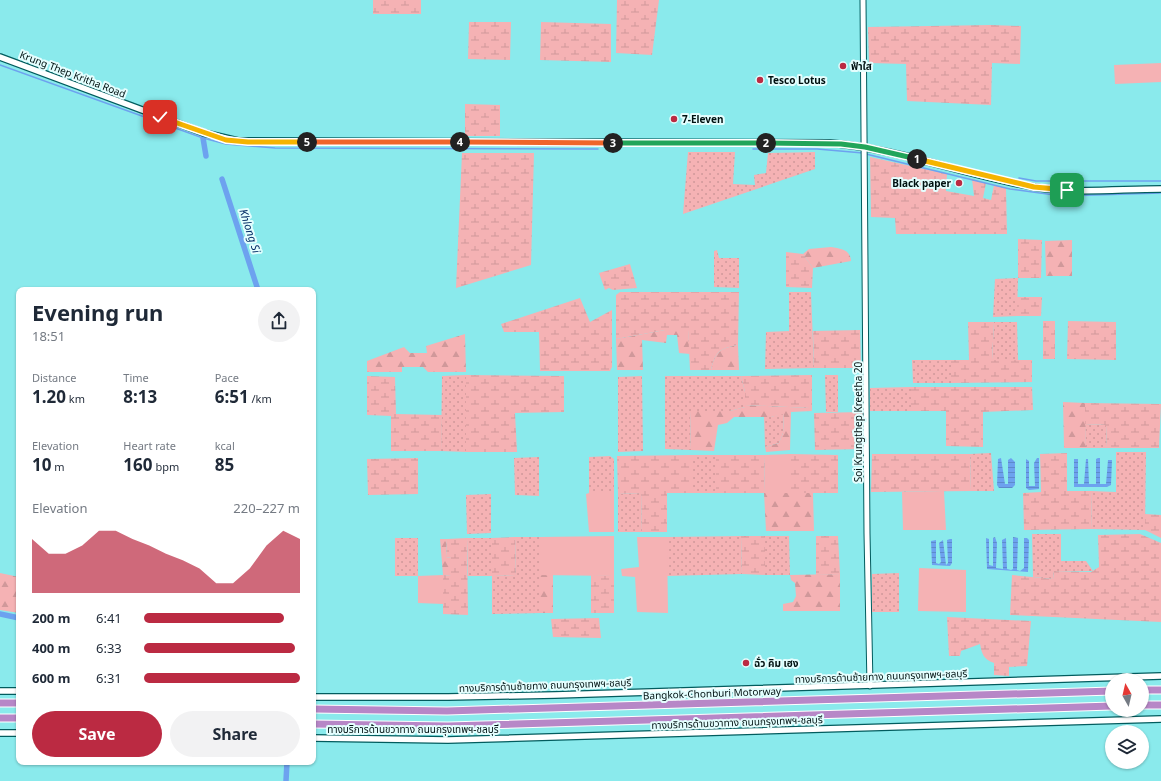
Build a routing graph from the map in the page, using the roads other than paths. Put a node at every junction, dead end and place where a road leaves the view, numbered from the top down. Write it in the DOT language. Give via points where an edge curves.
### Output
graph roads {
  1 [pos="863,0"];
  2 [pos="0,57"];
  3 [pos="865,149"];
  4 [pos="1161,188"];
  5 [pos="1161,676"];
  6 [pos="870,686"];
  7 [pos="1149,690"];
  8 [pos="1161,690"];
  9 [pos="0,691"];
  10 [pos="16,691"];
  11 [pos="1105,691"];
  12 [pos="316,696"];
  13 [pos="0,703"];
  14 [pos="16,703"];
  15 [pos="1149,705"];
  16 [pos="1161,705"];
  17 [pos="1105,706"];
  18 [pos="316,709"];
  19 [pos="0,718"];
  20 [pos="16,718"];
  21 [pos="1161,719"];
  22 [pos="316,724"];
  23 [pos="0,733"];
  24 [pos="16,733"];
  25 [pos="316,738"];
  1 -- 3 [label="street, Soi Krungthep Kreetha 20"];
  2 -- 3 [label="main road, Krung Thep Kritha Road" via="204,133 238,141 830,143"];
  3 -- 4 [label="main road, Krung Thep Kritha Road" via="1034,187 1067,190"];
  3 -- 6 [label="street, Soi Krungthep Kreetha 20"];
  5 -- 6 [label="main road, ทางบริการด้านซ้ายทาง ถนนกรุงเทพฯ-ชลบุรี"];
  6 -- 12 [label="main road, ทางบริการด้านซ้ายทาง ถนนกรุงเทพฯ-ชลบุรี" via="454,697"];
  7 -- 8 [label="highway"];
  9 -- 10 [label="main road"];
  11 -- 18 [label="highway, Bangkok-Chonburi Motorway" via="447,711"];
  13 -- 14 [label="highway"];
  15 -- 16 [label="highway"];
  17 -- 22 [label="highway" via="448,726"];
  19 -- 20 [label="highway"];
  21 -- 25 [label="main road, ทางบริการด้านขวาทาง ถนนกรุงเทพฯ-ชลบุรี" via="448,740"];
  23 -- 24 [label="main road"];
}
